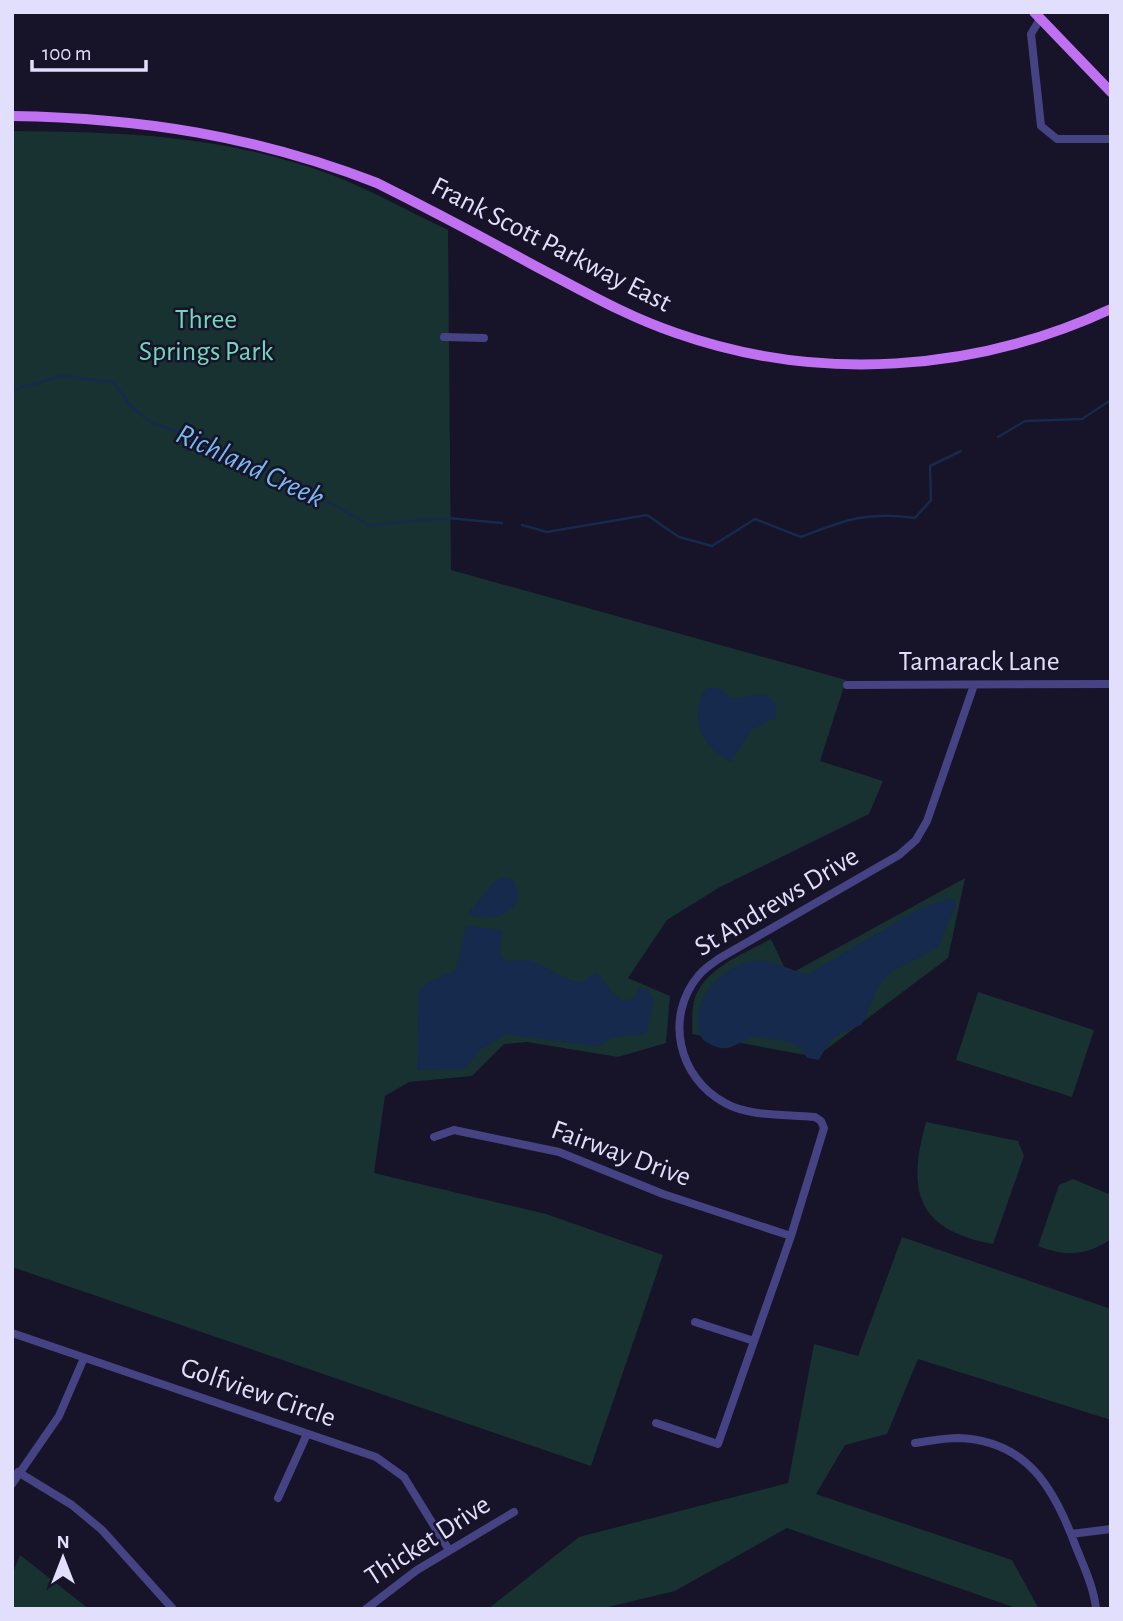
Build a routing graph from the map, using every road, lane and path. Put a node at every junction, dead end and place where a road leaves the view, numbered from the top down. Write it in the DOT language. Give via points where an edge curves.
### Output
graph roads {
  1 [pos="1037,15"];
  2 [pos="1111,92"];
  3 [pos="12,116"];
  4 [pos="1111,139"];
  5 [pos="1111,309"];
  6 [pos="444,337"];
  7 [pos="484,338"];
  8 [pos="1111,684"];
  9 [pos="847,685"];
  10 [pos="974,685"];
  11 [pos="434,1137"];
  12 [pos="790,1236"];
  13 [pos="695,1322"];
  14 [pos="12,1333"];
  15 [pos="754,1341"];
  16 [pos="84,1358"];
  17 [pos="656,1423"];
  18 [pos="307,1434"];
  19 [pos="915,1443"];
  20 [pos="18,1472"];
  21 [pos="12,1484"];
  22 [pos="278,1498"];
  23 [pos="514,1512"];
  24 [pos="1111,1529"];
  25 [pos="1071,1534"];
  26 [pos="449,1550"];
  27 [pos="173,1609"];
  28 [pos="366,1609"];
  29 [pos="1096,1609"];
  1 -- 2 [label="main road"];
  1 -- 4 [label="street" via="1031,34 1041,126 1057,139"];
  3 -- 5 [label="main road, Frank Scott Parkway East" via="103,119 201,131 342,169 610,306 740,352 822,365 923,362 1040,337"];
  6 -- 7 [label="street"];
  8 -- 10 [label="street, Tamarack Lane"];
  9 -- 10 [label="street, Tamarack Lane"];
  10 -- 12 [label="street, St Andrews Drive" via="927,821 916,840 899,855 720,958 700,974 685,996 680,1044 688,1069 705,1090 726,1104 749,1111 821,1121 824,1128"];
  11 -- 12 [label="street, Fairway Drive" via="454,1130 559,1152 663,1194"];
  12 -- 15 [label="street, St Andrews Drive"];
  13 -- 15 [label="street"];
  14 -- 16 [label="street, Golfview Circle"];
  15 -- 17 [label="street, St Andrews Drive" via="718,1444"];
  16 -- 18 [label="street, Golfview Circle"];
  16 -- 20 [label="street" via="59,1416"];
  18 -- 22 [label="street"];
  18 -- 26 [label="street, Golfview Circle" via="376,1457 396,1469"];
  19 -- 25 [label="street" via="958,1438 1004,1450 1047,1483"];
  20 -- 21 [label="street"];
  20 -- 27 [label="street" via="72,1505 102,1530"];
  23 -- 26 [label="street, Thicket Drive"];
  24 -- 25 [label="street"];
  25 -- 29 [label="street"];
  26 -- 28 [label="street, Thicket Drive"];
}
